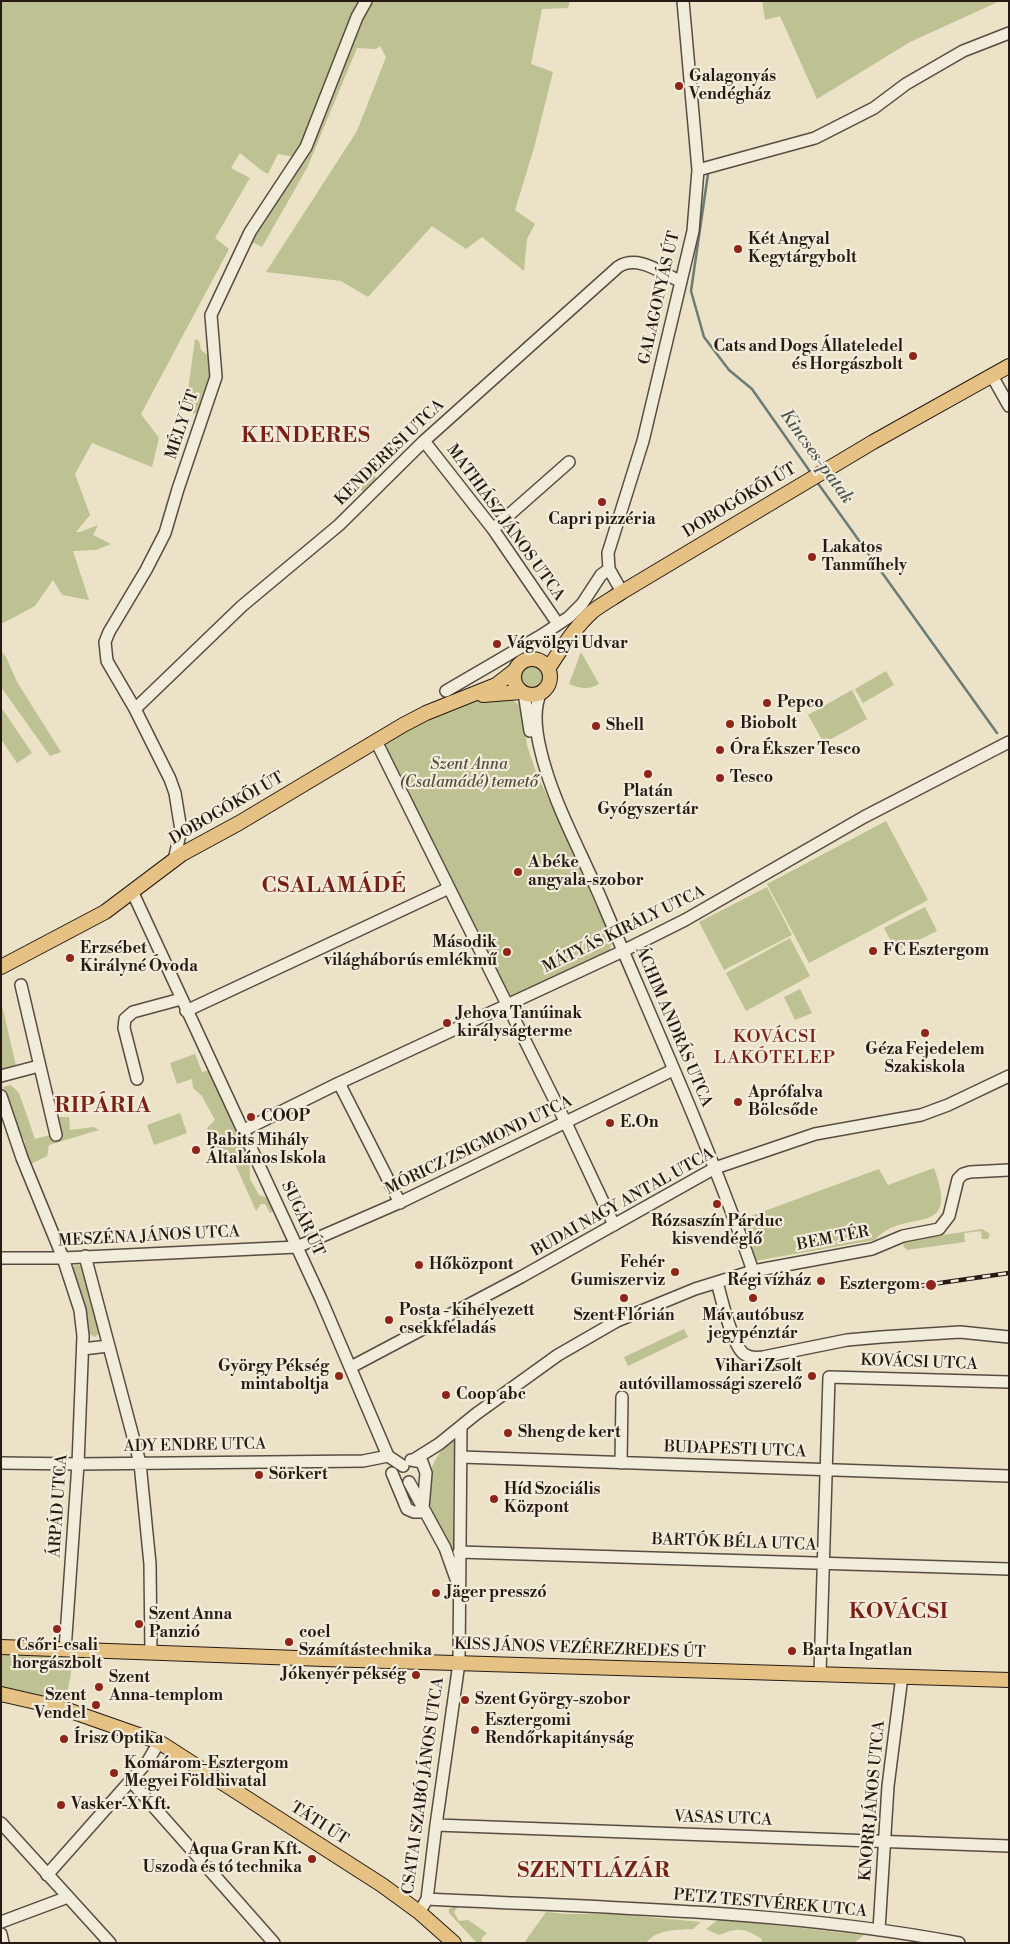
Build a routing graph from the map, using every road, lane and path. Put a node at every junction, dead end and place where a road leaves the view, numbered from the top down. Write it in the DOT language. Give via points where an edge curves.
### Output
graph roads {
  1 [pos="366,1"];
  2 [pos="683,1"];
  3 [pos="1009,33"];
  4 [pos="698,170"];
  5 [pos="680,282"];
  6 [pos="1009,366"];
  7 [pos="992,376"];
  8 [pos="1009,406"];
  9 [pos="424,441"];
  10 [pos="569,462"];
  11 [pos="493,529"];
  12 [pos="609,569"];
  13 [pos="622,592"];
  14 [pos="558,624"];
  15 [pos="574,630"];
  16 [pos="535,659"];
  17 [pos="548,669"];
  18 [pos="514,671"];
  19 [pos="446,690"];
  20 [pos="522,692"];
  21 [pos="541,692"];
  22 [pos="467,697"];
  23 [pos="135,709"];
  24 [pos="376,741"];
  25 [pos="1009,742"];
  26 [pos="556,799"];
  27 [pos="174,860"];
  28 [pos="449,888"];
  29 [pos="132,891"];
  30 [pos="622,951"];
  31 [pos="4,967"];
  32 [pos="21,985"];
  33 [pos="181,999"];
  34 [pos="507,1006"];
  35 [pos="186,1011"];
  36 [pos="39,1066"];
  37 [pos="673,1070"];
  38 [pos="1,1076"];
  39 [pos="1009,1076"];
  40 [pos="137,1079"];
  41 [pos="340,1083"];
  42 [pos="1,1096"];
  43 [pos="566,1123"];
  44 [pos="244,1130"];
  45 [pos="56,1134"];
  46 [pos="715,1168"];
  47 [pos="1009,1170"];
  48 [pos="400,1203"];
  49 [pos="614,1225"];
  50 [pos="298,1247"];
  51 [pos="86,1256"];
  52 [pos="1,1258"];
  53 [pos="63,1258"];
  54 [pos="753,1271"];
  55 [pos="716,1282"];
  56 [pos="1009,1337"];
  57 [pos="108,1346"];
  58 [pos="83,1348"];
  59 [pos="351,1368"];
  60 [pos="1009,1382"];
  61 [pos="622,1397"];
  62 [pos="461,1426"];
  63 [pos="388,1456"];
  64 [pos="461,1457"];
  65 [pos="1,1463"];
  66 [pos="140,1463"];
  67 [pos="621,1463"];
  68 [pos="78,1464"];
  69 [pos="415,1466"];
  70 [pos="825,1469"];
  71 [pos="392,1474"];
  72 [pos="1009,1476"];
  73 [pos="409,1482"];
  74 [pos="424,1511"];
  75 [pos="459,1552"];
  76 [pos="823,1562"];
  77 [pos="1009,1568"];
  78 [pos="459,1585"];
  79 [pos="1,1648"];
  80 [pos="65,1650"];
  81 [pos="151,1653"];
  82 [pos="458,1663"];
  83 [pos="820,1673"];
  84 [pos="902,1676"];
  85 [pos="1009,1680"];
  86 [pos="1,1694"];
  87 [pos="159,1742"];
  88 [pos="131,1781"];
  89 [pos="1,1823"];
  90 [pos="436,1825"];
  91 [pos="883,1842"];
  92 [pos="1009,1846"];
  93 [pos="47,1874"];
  94 [pos="68,1897"];
  95 [pos="427,1900"];
  96 [pos="419,1912"];
  97 [pos="1,1922"];
  98 [pos="879,1930"];
  99 [pos="1,1934"];
  100 [pos="3,1943"];
  101 [pos="110,1943"];
  102 [pos="274,1943"];
  103 [pos="454,1943"];
  104 [pos="959,1943"];
  1 -- 23 [label="street, MÉLY ÚT" via="306,147 250,232 211,315 216,377 165,534 105,642 107,661"];
  2 -- 4 [label="street, GALAGONYÁS ÚT"];
  3 -- 4 [label="street" via="962,51 906,84 874,108 815,138"];
  4 -- 5 [label="street, GALAGONYÁS ÚT" via="693,231"];
  5 -- 9 [label="street, KENDERESI UTCA" via="640,262 623,264"];
  5 -- 12 [label="street, GALAGONYÁS ÚT" via="643,441 608,552"];
  6 -- 7 [label="main road, DOBOGÓKŐI ÚT"];
  7 -- 8 [label="street"];
  7 -- 13 [label="main road, DOBOGÓKŐI ÚT" via="873,442"];
  9 -- 11 [label="street, MATHIÁSZ JÁNOS UTCA"];
  9 -- 23 [label="street, KENDERESI UTCA" via="339,525 242,606"];
  10 -- 11 [label="street"];
  11 -- 14 [label="street, MATHIÁSZ JÁNOS UTCA"];
  12 -- 13 [label="street"];
  12 -- 14 [label="street" via="601,575 575,612"];
  13 -- 15 [label="main road, DOBOGÓKŐI ÚT"];
  14 -- 19 [label="street"];
  15 -- 16 [label="main road, DOBOGÓKŐI ÚT"];
  15 -- 17 [label="main road, DOBOGÓKŐI ÚT"];
  16 -- 17 [label="main road" via="542,661"];
  16 -- 18 [label="main road" via="522,661"];
  17 -- 21 [label="main road" via="549,682"];
  18 -- 20 [label="main road" via="514,681"];
  18 -- 22 [label="main road, DOBOGÓKŐI ÚT" via="496,685"];
  20 -- 21 [label="main road" via="532,695"];
  20 -- 22 [label="main road, DOBOGÓKŐI ÚT"];
  20 -- 26 [label="street, ÁCHIM ANDRÁS UTCA" via="539,768"];
  21 -- 26 [label="street, ÁCHIM ANDRÁS UTCA" via="537,710 538,740"];
  22 -- 24 [label="main road, DOBOGÓKŐI ÚT" via="426,713"];
  23 -- 27 [label="street, MÉLY ÚT" via="175,793 181,830"];
  24 -- 27 [label="main road, DOBOGÓKŐI ÚT"];
  24 -- 28 [label="street"];
  25 -- 30 [label="street, MÁTYÁS KIRÁLY UTCA" via="864,817 726,898"];
  26 -- 30 [label="street, ÁCHIM ANDRÁS UTCA"];
  27 -- 29 [label="main road, DOBOGÓKŐI ÚT"];
  28 -- 34 [label="street"];
  28 -- 35 [label="street"];
  29 -- 31 [label="main road, DOBOGÓKŐI ÚT" via="105,912"];
  29 -- 33 [label="street, SUGÁR ÚT"];
  30 -- 34 [label="street, MÁTYÁS KIRÁLY UTCA"];
  30 -- 37 [label="street, ÁCHIM ANDRÁS UTCA"];
  32 -- 36 [label="street"];
  33 -- 35 [label="street, SUGÁR ÚT"];
  33 -- 40 [label="street" via="133,1012 125,1019 124,1028"];
  34 -- 41 [label="street, MÁTYÁS KIRÁLY UTCA"];
  34 -- 43 [label="street"];
  35 -- 44 [label="street, SUGÁR ÚT"];
  36 -- 38 [label="street"];
  36 -- 45 [label="street"];
  37 -- 43 [label="street, MÓRICZ ZSIGMOND UTCA"];
  37 -- 46 [label="street, ÁCHIM ANDRÁS UTCA"];
  39 -- 46 [label="street, BUDAI NAGY ANTAL UTCA" via="921,1115 815,1134"];
  41 -- 44 [label="street, MÁTYÁS KIRÁLY UTCA"];
  41 -- 48 [label="street"];
  42 -- 53 [label="street, ÁRPÁD UTCA" via="22,1158"];
  43 -- 48 [label="street, MÓRICZ ZSIGMOND UTCA"];
  43 -- 49 [label="street"];
  44 -- 50 [label="street, SUGÁR ÚT"];
  46 -- 49 [label="street, BUDAI NAGY ANTAL UTCA"];
  46 -- 54 [label="street, ÁCHIM ANDRÁS UTCA"];
  47 -- 54 [label="street, BEM TÉR" via="964,1174 958,1179 951,1212 936,1230 904,1236 872,1249"];
  48 -- 50 [label="street, MÓRICZ ZSIGMOND UTCA"];
  49 -- 59 [label="street, BUDAI NAGY ANTAL UTCA"];
  50 -- 51 [label="street, MESZÉNA JÁNOS UTCA"];
  50 -- 59 [label="street, SUGÁR ÚT"];
  51 -- 53 [label="street, MESZÉNA JÁNOS UTCA"];
  51 -- 57 [label="street"];
  52 -- 53 [label="street, MESZÉNA JÁNOS UTCA"];
  53 -- 58 [label="street, ÁRPÁD UTCA" via="80,1310"];
  54 -- 55 [label="street, BEM TÉR"];
  55 -- 56 [label="street" via="736,1344 744,1354 753,1357 881,1337 960,1332"];
  55 -- 62 [label="street, BEM TÉR" via="644,1309 581,1340"];
  57 -- 58 [label="street"];
  57 -- 66 [label="street"];
  58 -- 68 [label="street, ÁRPÁD UTCA"];
  59 -- 63 [label="street, SUGÁR ÚT"];
  60 -- 70 [label="street, KOVÁCSI UTCA" via="829,1377"];
  61 -- 67 [label="street"];
  62 -- 64 [label="street, CSATAI SZABÓ JÁNOS UTCA"];
  62 -- 69 [label="street, BEM TÉR"];
  63 -- 66 [label="street, ADY ENDRE UTCA" via="363,1461"];
  63 -- 69 [label="street"];
  64 -- 67 [label="street, BUDAPESTI UTCA"];
  64 -- 75 [label="street, CSATAI SZABÓ JÁNOS UTCA"];
  65 -- 68 [label="street, ADY ENDRE UTCA"];
  66 -- 68 [label="street, ADY ENDRE UTCA"];
  66 -- 81 [label="street" via="150,1564"];
  67 -- 70 [label="street, BUDAPESTI UTCA"];
  68 -- 80 [label="street, ÁRPÁD UTCA"];
  69 -- 73 [label="street" via="402,1474"];
  69 -- 73 [label="street" via="420,1482"];
  69 -- 74 [label="street"];
  70 -- 72 [label="street, BUDAPESTI UTCA"];
  70 -- 76 [label="street"];
  71 -- 74 [label="street" via="407,1509"];
  73 -- 74 [label="street"];
  74 -- 78 [label="street" via="445,1548"];
  75 -- 76 [label="street, BARTÓK BÉLA UTCA"];
  75 -- 78 [label="street, CSATAI SZABÓ JÁNOS UTCA"];
  76 -- 77 [label="street, BARTÓK BÉLA UTCA"];
  76 -- 83 [label="street"];
  78 -- 82 [label="street, CSATAI SZABÓ JÁNOS UTCA"];
  79 -- 80 [label="main road, KISS JÁNOS VEZÉREZREDES ÚT"];
  80 -- 81 [label="main road, KISS JÁNOS VEZÉREZREDES ÚT"];
  81 -- 82 [label="main road, KISS JÁNOS VEZÉREZREDES ÚT"];
  82 -- 83 [label="main road, KISS JÁNOS VEZÉREZREDES ÚT"];
  82 -- 90 [label="street, CSATAI SZABÓ JÁNOS UTCA"];
  83 -- 84 [label="main road, KISS JÁNOS VEZÉREZREDES ÚT"];
  84 -- 85 [label="main road, KISS JÁNOS VEZÉREZREDES ÚT"];
  84 -- 91 [label="street, KNORR JÁNOS UTCA"];
  86 -- 87 [label="main road, TÁTI ÚT" via="64,1708"];
  87 -- 88 [label="street"];
  87 -- 96 [label="main road, TÁTI ÚT"];
  88 -- 93 [label="street"];
  88 -- 102 [label="street"];
  89 -- 93 [label="street"];
  90 -- 91 [label="street, VASAS UTCA"];
  90 -- 95 [label="street, CSATAI SZABÓ JÁNOS UTCA"];
  91 -- 92 [label="street, VASAS UTCA"];
  91 -- 98 [label="street, KNORR JÁNOS UTCA"];
  93 -- 94 [label="street"];
  94 -- 97 [label="street"];
  94 -- 101 [label="street"];
  95 -- 96 [label="street, CSATAI SZABÓ JÁNOS UTCA"];
  95 -- 98 [label="street, PETZ TESTVÉREK UTCA" via="714,1914"];
  96 -- 103 [label="main road, TÁTI ÚT"];
  98 -- 104 [label="street, PETZ TESTVÉREK UTCA"];
  99 -- 100 [label="street"];
}
